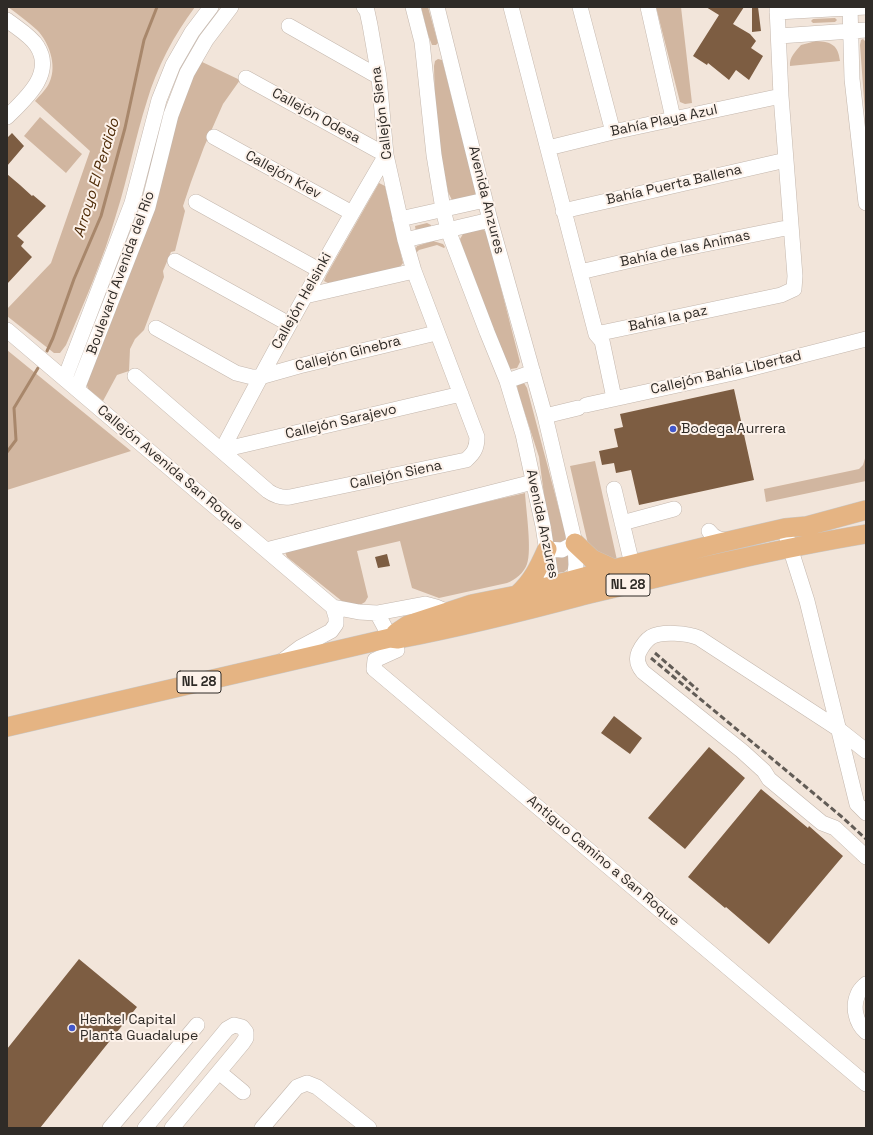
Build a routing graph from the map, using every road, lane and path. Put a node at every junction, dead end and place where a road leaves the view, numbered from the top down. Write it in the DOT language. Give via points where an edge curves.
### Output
graph roads {
  1 [pos="211,7"];
  2 [pos="231,7"];
  3 [pos="364,7"];
  4 [pos="413,7"];
  5 [pos="436,7"];
  6 [pos="511,7"];
  7 [pos="580,7"];
  8 [pos="648,7"];
  9 [pos="866,7"];
  10 [pos="850,8"];
  11 [pos="777,10"];
  12 [pos="7,20"];
  13 [pos="289,26"];
  14 [pos="866,30"];
  15 [pos="850,31"];
  16 [pos="192,32"];
  17 [pos="778,36"];
  18 [pos="206,40"];
  19 [pos="448,50"];
  20 [pos="424,56"];
  21 [pos="379,77"];
  22 [pos="246,78"];
  23 [pos="781,96"];
  24 [pos="9,112"];
  25 [pos="673,118"];
  26 [pos="613,132"];
  27 [pos="214,137"];
  28 [pos="548,148"];
  29 [pos="386,155"];
  30 [pos="786,160"];
  31 [pos="485,200"];
  32 [pos="196,202"];
  33 [pos="132,203"];
  34 [pos="866,203"];
  35 [pos="148,207"];
  36 [pos="443,209"];
  37 [pos="563,211"];
  38 [pos="352,213"];
  39 [pos="400,219"];
  40 [pos="490,220"];
  41 [pos="791,226"];
  42 [pos="448,230"];
  43 [pos="405,240"];
  44 [pos="175,261"];
  45 [pos="319,270"];
  46 [pos="414,271"];
  47 [pos="580,272"];
  48 [pos="305,296"];
  49 [pos="289,324"];
  50 [pos="156,328"];
  51 [pos="7,330"];
  52 [pos="436,333"];
  53 [pos="596,334"];
  54 [pos="866,339"];
  55 [pos="533,372"];
  56 [pos="135,376"];
  57 [pos="260,377"];
  58 [pos="65,378"];
  59 [pos="507,381"];
  60 [pos="77,389"];
  61 [pos="461,394"];
  62 [pos="614,398"];
  63 [pos="545,416"];
  64 [pos="222,450"];
  65 [pos="533,482"];
  66 [pos="614,489"];
  67 [pos="674,509"];
  68 [pos="866,511"];
  69 [pos="866,521"];
  70 [pos="622,523"];
  71 [pos="866,529"];
  72 [pos="760,534"];
  73 [pos="866,534"];
  74 [pos="801,539"];
  75 [pos="575,543"];
  76 [pos="266,550"];
  77 [pos="547,550"];
  78 [pos="623,567"];
  79 [pos="660,578"];
  80 [pos="565,585"];
  81 [pos="517,595"];
  82 [pos="333,607"];
  83 [pos="448,612"];
  84 [pos="377,613"];
  85 [pos="475,623"];
  86 [pos="393,635"];
  87 [pos="280,663"];
  88 [pos="7,727"];
  89 [pos="837,728"];
  90 [pos="866,751"];
  91 [pos="866,813"];
  92 [pos="866,857"];
  93 [pos="866,984"];
  94 [pos="197,1025"];
  95 [pos="866,1032"];
  96 [pos="219,1072"];
  97 [pos="866,1084"];
  98 [pos="243,1092"];
  99 [pos="170,1097"];
  100 [pos="186,1111"];
  101 [pos="110,1128"];
  102 [pos="145,1128"];
  103 [pos="172,1128"];
  104 [pos="262,1128"];
  105 [pos="369,1128"];
  1 -- 16 [label="street, Boulevard Avenida del Río"];
  2 -- 18 [label="street, Boulevard Avenida del Río"];
  3 -- 21 [label="street, Callejón Siena" via="370,25"];
  4 -- 20 [label="street, Avenida Anzures"];
  5 -- 19 [label="street, Avenida Anzures"];
  6 -- 28 [label="street"];
  7 -- 26 [label="street"];
  8 -- 25 [label="street"];
  9 -- 10 [label="street"];
  10 -- 11 [label="street"];
  10 -- 15 [label="street"];
  11 -- 17 [label="street, Bahía la paz"];
  12 -- 24 [label="street" via="37,46 43,62 40,79 34,88"];
  13 -- 21 [label="street"];
  14 -- 15 [label="street"];
  15 -- 17 [label="street"];
  15 -- 34 [label="street" via="852,79"];
  16 -- 18 [label="street"];
  16 -- 33 [label="street, Boulevard Avenida del Río" via="173,64 159,100"];
  17 -- 23 [label="street, Bahía la paz"];
  18 -- 35 [label="street, Boulevard Avenida del Río" via="187,73 171,115"];
  19 -- 20 [label="street"];
  19 -- 31 [label="street, Avenida Anzures"];
  20 -- 36 [label="street, Avenida Anzures" via="434,155"];
  21 -- 29 [label="street, Callejón Siena"];
  22 -- 29 [label="street, Callejón Odesa"];
  23 -- 25 [label="street, Bahía Playa Azul"];
  23 -- 30 [label="street, Bahía la paz"];
  25 -- 26 [label="street, Bahía Playa Azul"];
  26 -- 28 [label="street, Bahía Playa Azul"];
  27 -- 38 [label="street, Callejón Kiev"];
  28 -- 37 [label="street"];
  29 -- 38 [label="street, Callejón Helsinki"];
  29 -- 39 [label="street, Callejón Siena"];
  30 -- 37 [label="street, Bahía Puerta Ballena"];
  30 -- 41 [label="street, Bahía la paz"];
  31 -- 36 [label="street"];
  31 -- 40 [label="street, Avenida Anzures"];
  32 -- 45 [label="street"];
  33 -- 35 [label="street"];
  33 -- 58 [label="street, Boulevard Avenida del Río"];
  35 -- 60 [label="street, Boulevard Avenida del Río"];
  36 -- 39 [label="street"];
  36 -- 42 [label="street, Avenida Anzures"];
  37 -- 47 [label="street"];
  38 -- 45 [label="street, Callejón Helsinki"];
  39 -- 43 [label="street, Callejón Siena"];
  40 -- 42 [label="street"];
  40 -- 55 [label="street, Avenida Anzures"];
  41 -- 47 [label="street, Bahía de las Animas"];
  41 -- 53 [label="street, Bahía la paz" via="795,276 794,289 791,291"];
  42 -- 43 [label="street"];
  42 -- 59 [label="street, Avenida Anzures"];
  43 -- 46 [label="street, Callejón Siena"];
  44 -- 49 [label="street"];
  45 -- 48 [label="street, Callejón Helsinki"];
  46 -- 48 [label="street"];
  46 -- 52 [label="street, Callejón Siena"];
  47 -- 53 [label="street"];
  48 -- 49 [label="street, Callejón Helsinki"];
  49 -- 57 [label="street, Callejón Helsinki"];
  50 -- 57 [label="street" via="236,373"];
  51 -- 58 [label="street, Callejón Avenida San Roque"];
  52 -- 57 [label="street, Callejón Ginebra"];
  52 -- 61 [label="street, Callejón Siena"];
  53 -- 62 [label="street" via="602,341"];
  54 -- 62 [label="street, Callejón Bahía Libertad" via="733,373"];
  55 -- 59 [label="street"];
  55 -- 63 [label="street, Avenida Anzures"];
  56 -- 64 [label="street, Callejón Siena"];
  57 -- 64 [label="street, Callejón Helsinki"];
  58 -- 60 [label="street, Callejón Avenida San Roque"];
  59 -- 65 [label="street, Avenida Anzures" via="523,434"];
  60 -- 76 [label="street, Callejón Avenida San Roque"];
  61 -- 64 [label="street, Callejón Sarajevo"];
  61 -- 64 [label="street, Callejón Siena" via="477,437 473,454 466,460 282,498 274,496"];
  62 -- 63 [label="street, Callejón Bahía Libertad"];
  63 -- 75 [label="street, Avenida Anzures"];
  65 -- 76 [label="street"];
  65 -- 77 [label="street, Avenida Anzures"];
  66 -- 70 [label="street"];
  67 -- 70 [label="street"];
  68 -- 72 [label="main road" via="807,526"];
  68 -- 74 [label="main road"];
  69 -- 74 [label="main road, NL 28"];
  70 -- 78 [label="street"];
  71 -- 74 [label="main road"];
  72 -- 74 [label="main road"];
  72 -- 78 [label="main road"];
  73 -- 74 [label="main road, NL 28"];
  74 -- 79 [label="main road, NL 28"];
  74 -- 80 [label="main road, NL 28"];
  74 -- 89 [label="street" via="807,601"];
  75 -- 77 [label="street" via="562,550"];
  75 -- 78 [label="main road" via="592,559"];
  75 -- 80 [label="street, Avenida Anzures" via="576,565"];
  76 -- 82 [label="street, Callejón Avenida San Roque"];
  77 -- 80 [label="street, Avenida Anzures" via="552,580"];
  77 -- 81 [label="main road" via="531,581"];
  78 -- 80 [label="main road"];
  79 -- 80 [label="main road" via="586,592 576,592"];
  79 -- 85 [label="main road, NL 28"];
  80 -- 81 [label="main road"];
  80 -- 85 [label="main road" via="563,596 484,617"];
  80 -- 86 [label="main road, NL 28"];
  81 -- 83 [label="main road" via="472,604"];
  82 -- 84 [label="street"];
  82 -- 87 [label="street" via="336,624 331,631 301,647"];
  83 -- 84 [label="street" via="425,604"];
  83 -- 86 [label="main road" via="408,625"];
  84 -- 86 [label="street"];
  85 -- 86 [label="main road, NL 28" via="398,639"];
  86 -- 87 [label="main road, NL 28"];
  86 -- 97 [label="street, Antiguo Camino a San Roque" via="397,650 375,660 374,669"];
  87 -- 88 [label="main road, NL 28"];
  89 -- 90 [label="street"];
  89 -- 91 [label="street" via="857,804"];
  89 -- 92 [label="street" via="708,642 691,635 654,635 644,643 638,655 638,663 643,672 742,751 769,779 822,823 835,828"];
  93 -- 95 [label="street" via="858,993 855,1010 860,1026"];
  94 -- 101 [label="street"];
  96 -- 98 [label="street"];
  96 -- 99 [label="street" via="246,1038 246,1032 242,1027 234,1025 227,1029"];
  96 -- 100 [label="street"];
  99 -- 100 [label="street"];
  99 -- 102 [label="street"];
  100 -- 103 [label="street"];
  104 -- 105 [label="street" via="297,1087 308,1083 318,1087"];
}
